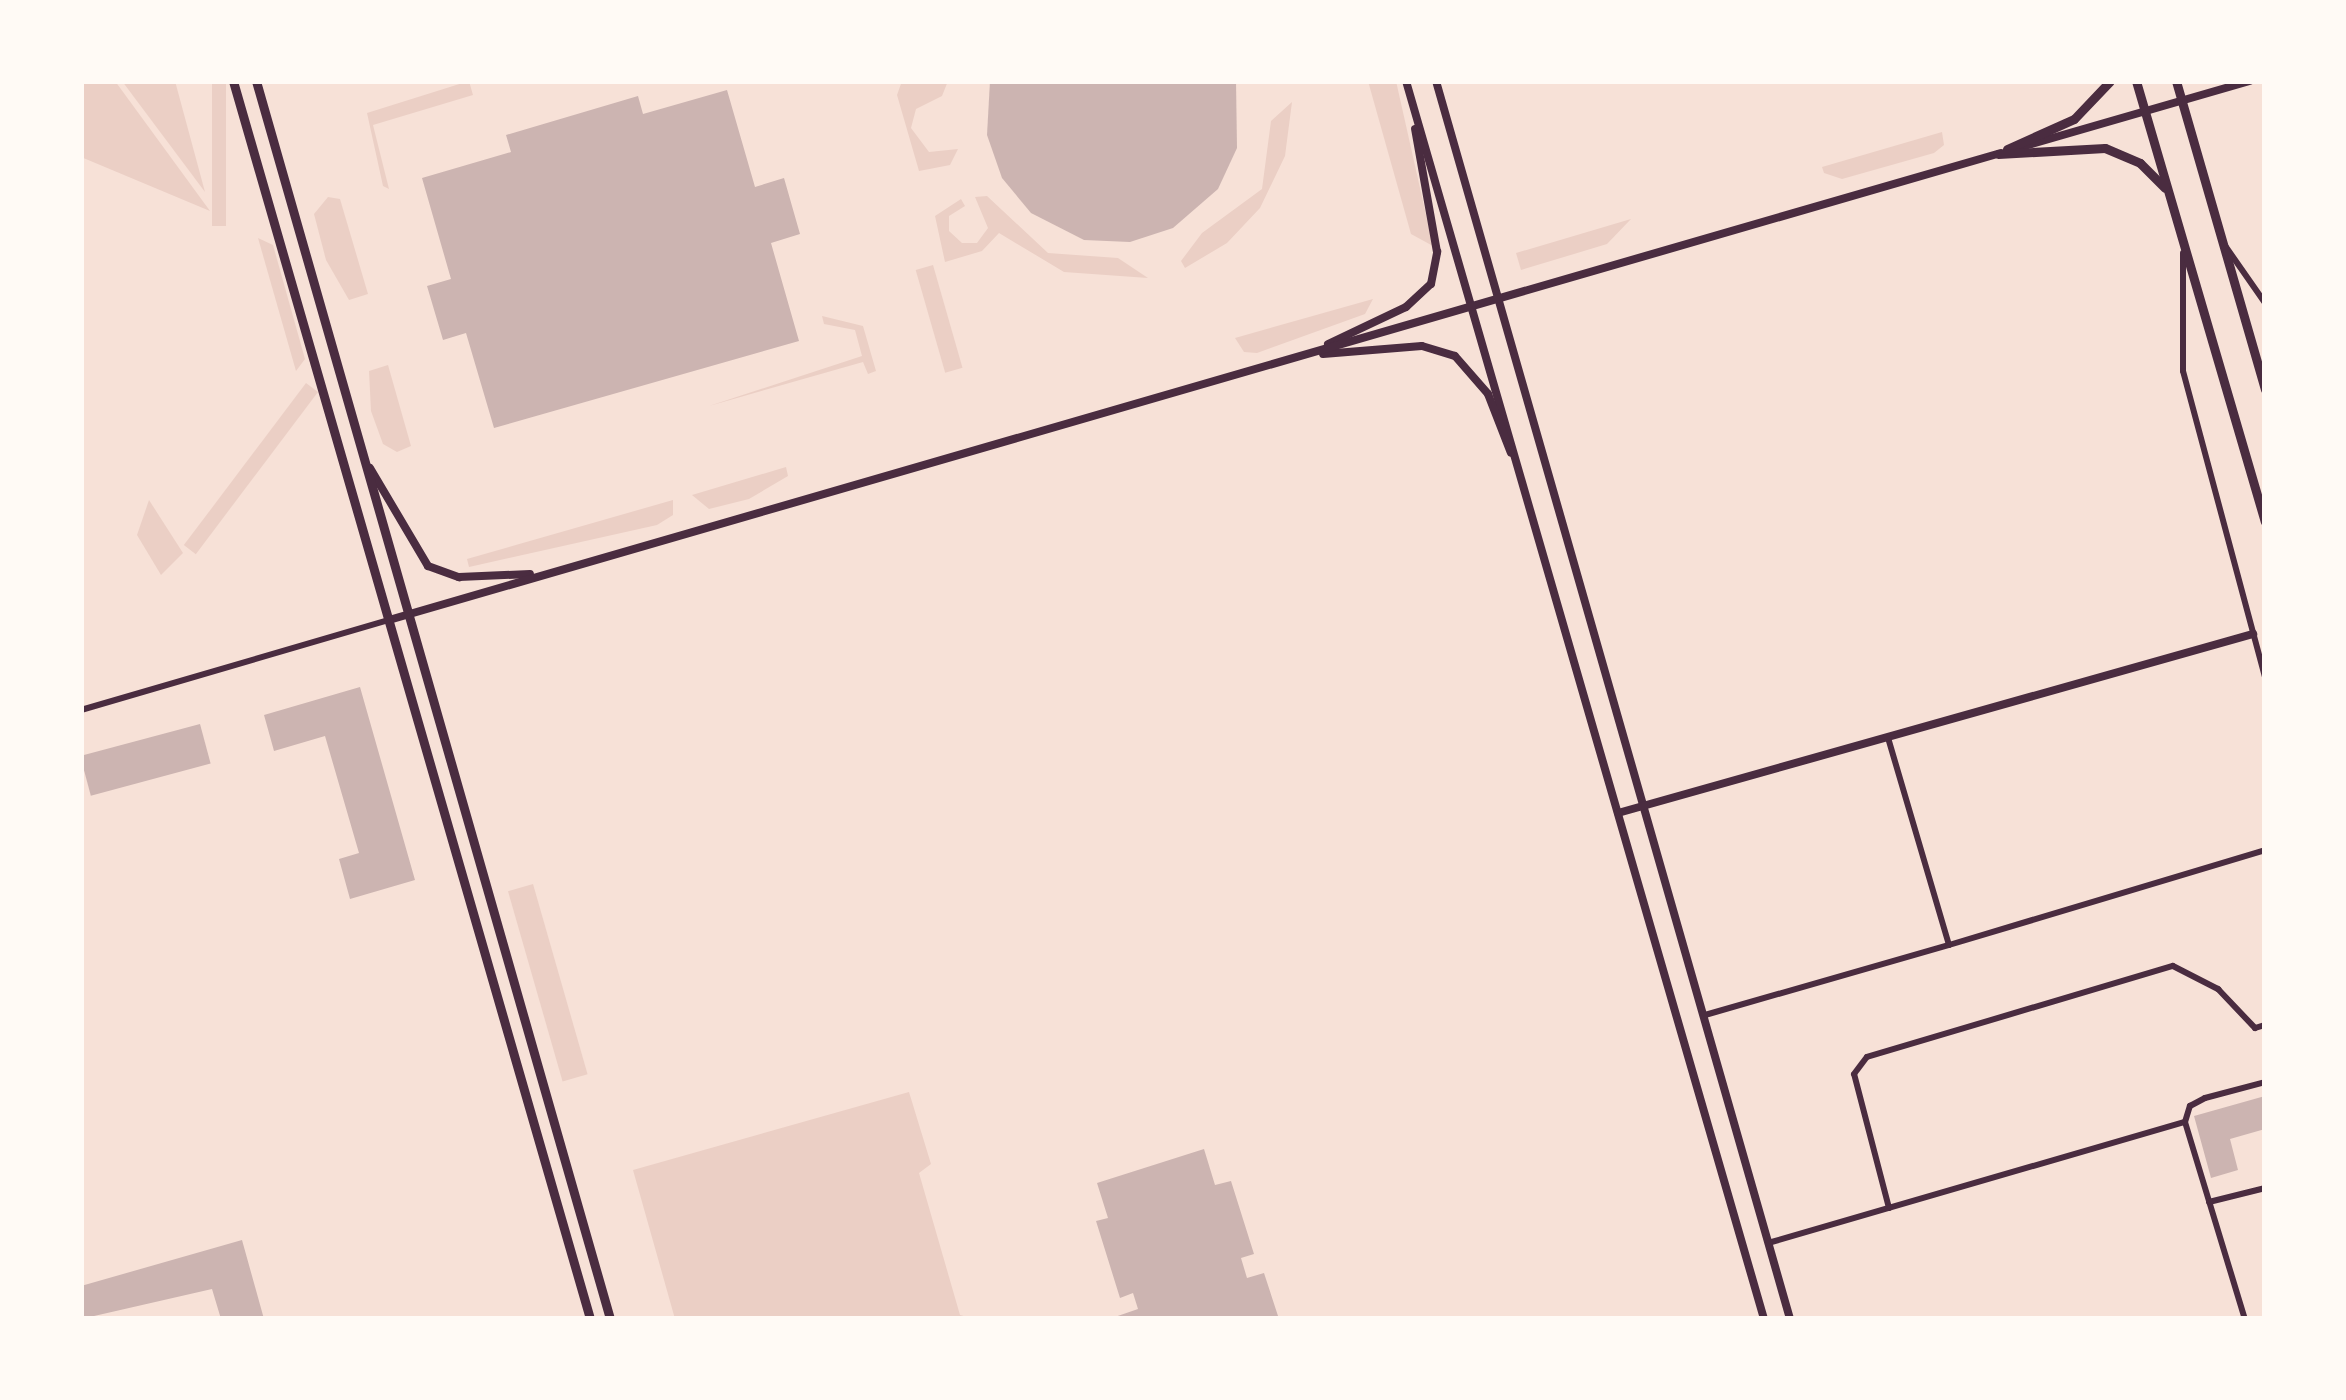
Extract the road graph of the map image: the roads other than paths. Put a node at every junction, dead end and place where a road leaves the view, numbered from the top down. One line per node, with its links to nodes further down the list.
1 (233, 81): 26 (main road)
2 (256, 81): 21 (main road)
3 (1406, 81): 9 (street)
4 (1436, 81): 16 (street)
5 (2110, 81): 12 (main road)
6 (2136, 81): 11 (main road)
7 (2176, 81): 10 (main road)
8 (2250, 81): 10 (street)
9 (1411, 98): 18 (street); 19 (street)
10 (2182, 100): 11 (street); 14 (main road)
11 (2144, 111): 12 (street); 13 (main road)
12 (1998, 154): 13 (main road); 16 (street)
13 (2167, 189): 15 (main road)
14 (2222, 241): 17 (street); 20 (main road)
15 (2183, 245): 23 (main road); 27 (street)
16 (1502, 298): 18 (street); 31 (street)
17 (2265, 303)
18 (1474, 306): 19 (street); 22 (street)
19 (1304, 356): 22 (street); 24 (street)
20 (2265, 389)
21 (367, 462): 24 (street); 25 (main road)
22 (1531, 504): 32 (street)
23 (2265, 521)
24 (550, 572): 25 (street)
25 (409, 613): 26 (street); 44 (main road)
26 (389, 620): 29 (street); 43 (main road)
27 (2253, 634): 28 (street); 30 (street)
28 (2265, 676)
29 (81, 710)
30 (1889, 741): 31 (street); 34 (street)
31 (1646, 805): 32 (street); 35 (street)
32 (1618, 813): 45 (street)
33 (2265, 850): 34 (street)
34 (1949, 945): 35 (street)
35 (1705, 1015): 42 (street)
36 (2265, 1025): 41 (street)
37 (2265, 1082): 38 (street)
38 (2185, 1122): 40 (street); 41 (street)
39 (2265, 1188): 40 (street)
40 (2209, 1202): 47 (street)
41 (1889, 1208): 42 (street)
42 (1768, 1243): 46 (street)
43 (590, 1319)
44 (610, 1319)
45 (1764, 1319)
46 (1790, 1319)
47 (2245, 1319)

